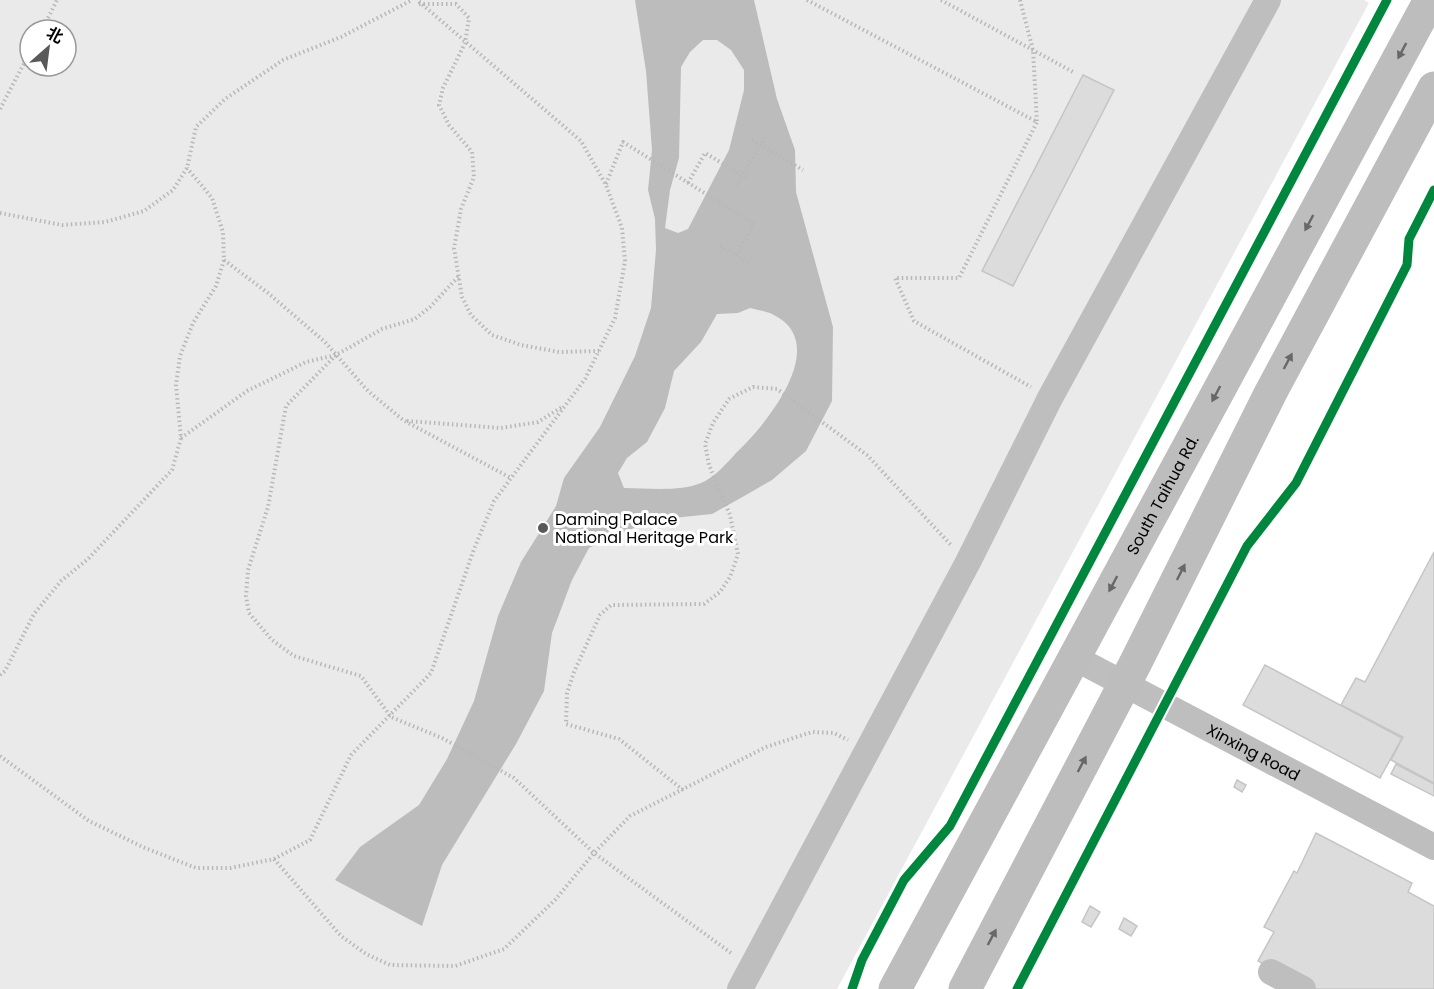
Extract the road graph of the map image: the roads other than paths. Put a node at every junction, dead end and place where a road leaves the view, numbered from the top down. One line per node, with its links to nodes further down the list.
1 (1268, 0): 8 (street)
2 (1430, 0): 4 (main road, South Taihua Rd., one-way to 4)
3 (1434, 88): 5 (main road, one-way to 3)
4 (1073, 657): 5 (street, Xinxing Road); 9 (main road, South Taihua Rd.)
5 (1124, 684): 6 (street, Xinxing Road); 10 (main road, one-way to 5)
6 (1434, 847)
7 (1271, 972): 11 (street)
8 (745, 978)
9 (895, 989)
10 (965, 989)
11 (1303, 989)

